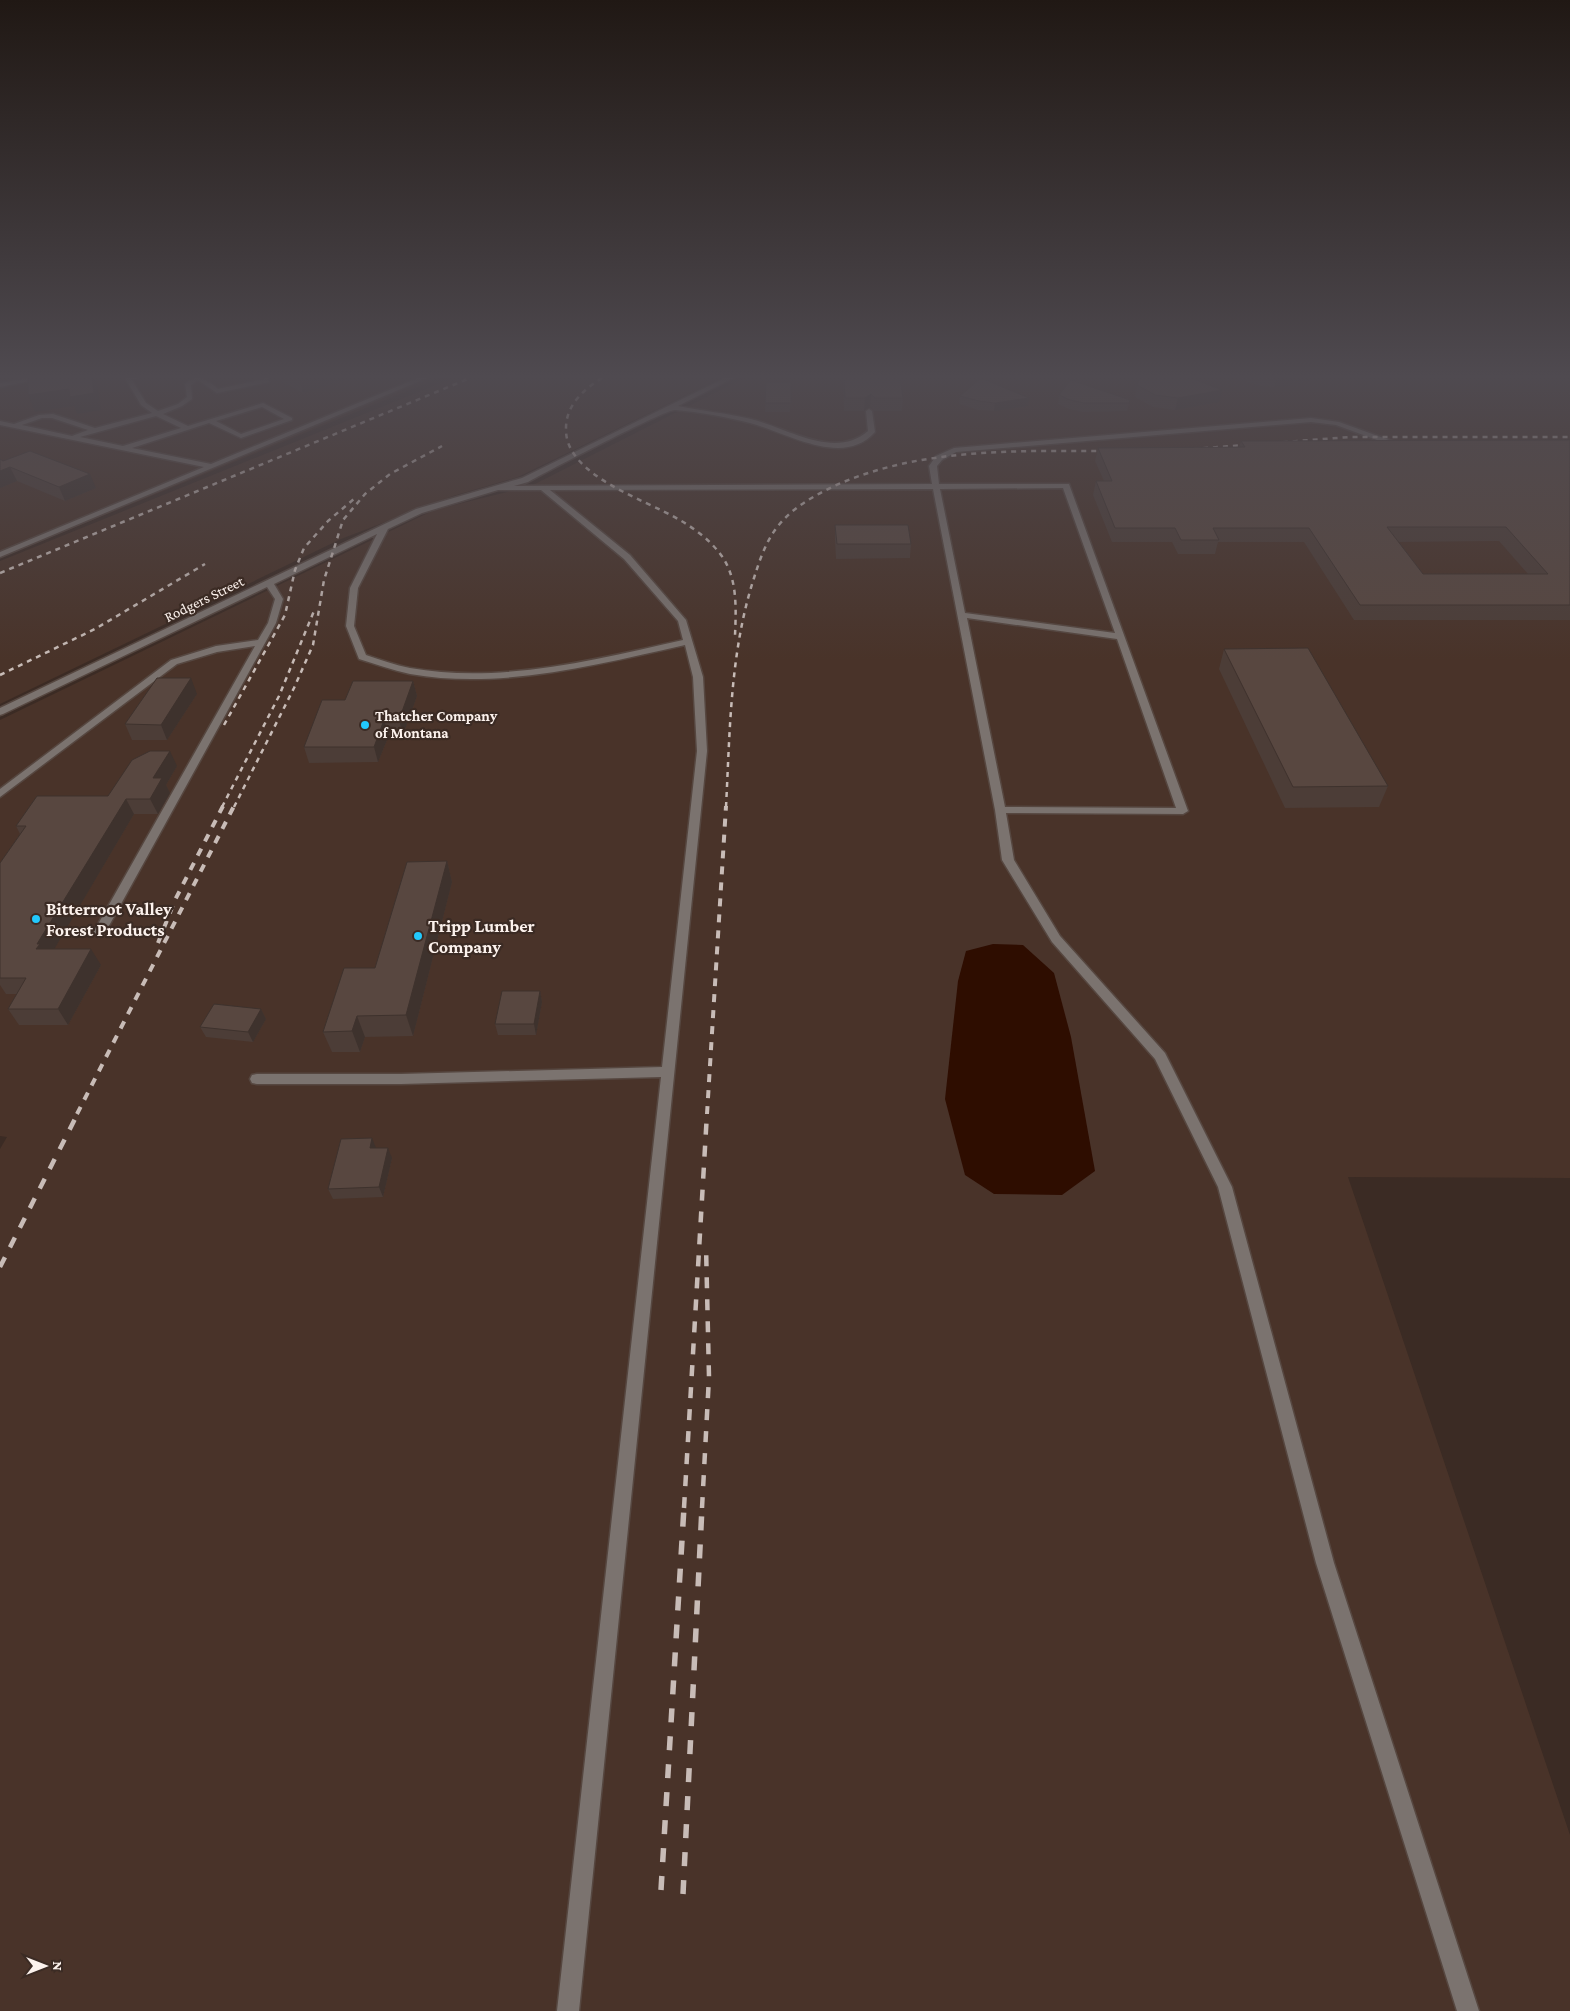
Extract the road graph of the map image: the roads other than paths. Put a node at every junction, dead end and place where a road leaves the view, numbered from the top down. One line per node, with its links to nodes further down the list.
1 (196, 472): 8 (street)
2 (541, 472): 5 (street, Rodgers Street)
3 (934, 472): 4 (street)
4 (936, 486): 6 (street); 10 (street); 11 (street)
5 (496, 488): 6 (street); 7 (street, Rodgers Street)
6 (543, 488): 13 (street)
7 (385, 527): 9 (street, Rodgers Street); 13 (street)
8 (0, 555)
9 (269, 583): 12 (street); 14 (street, Rodgers Street)
10 (962, 615): 11 (street); 16 (street)
11 (1121, 637): 16 (street)
12 (262, 642): 15 (street); 17 (street)
13 (688, 642): 18 (street)
14 (0, 712)
15 (0, 794)
16 (1000, 810): 21 (street)
17 (98, 933)
18 (667, 1072): 19 (street); 20 (street)
19 (257, 1079)
20 (568, 2011)
21 (1468, 2011)

